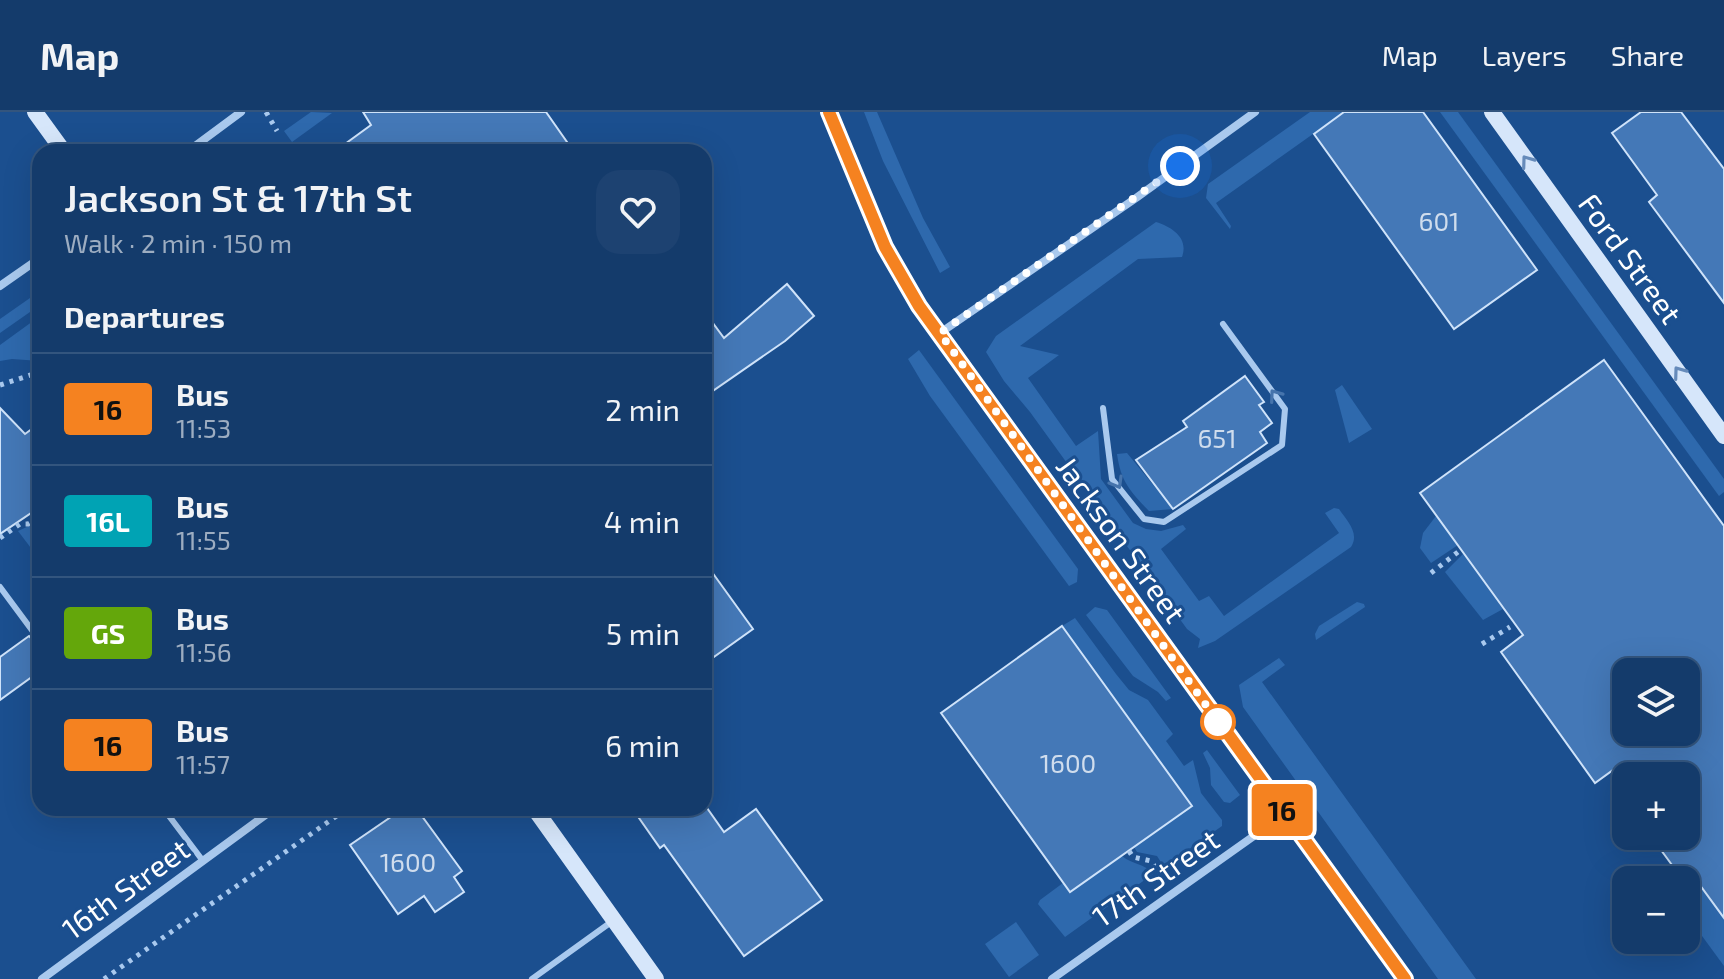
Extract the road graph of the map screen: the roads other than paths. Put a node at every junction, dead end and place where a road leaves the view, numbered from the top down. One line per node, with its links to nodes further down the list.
1 (35, 112): 6 (main road)
2 (241, 112): 7 (street)
3 (829, 112): 11 (main road, Jackson Street)
4 (1255, 112): 11 (street)
5 (1492, 112): 13 (main road, Ford Street, one-way to 5)
6 (58, 144)
7 (198, 144)
8 (32, 264): 9 (street)
9 (0, 286)
10 (1223, 324): 12 (lane, one-way to 10)
11 (940, 333): 16 (main road, Jackson Street)
12 (1103, 408)
13 (1724, 436)
14 (0, 587): 15 (lane)
15 (32, 630)
16 (1285, 814): 25 (street, 17th Street); 26 (main road, Jackson Street)
17 (169, 816): 20 (lane)
18 (264, 816): 20 (street, 16th Street)
19 (540, 816): 21 (main road)
20 (203, 861): 22 (street, 16th Street)
21 (614, 920): 23 (lane); 24 (main road)
22 (42, 979)
23 (532, 979)
24 (656, 979)
25 (1052, 979)
26 (1405, 979)

